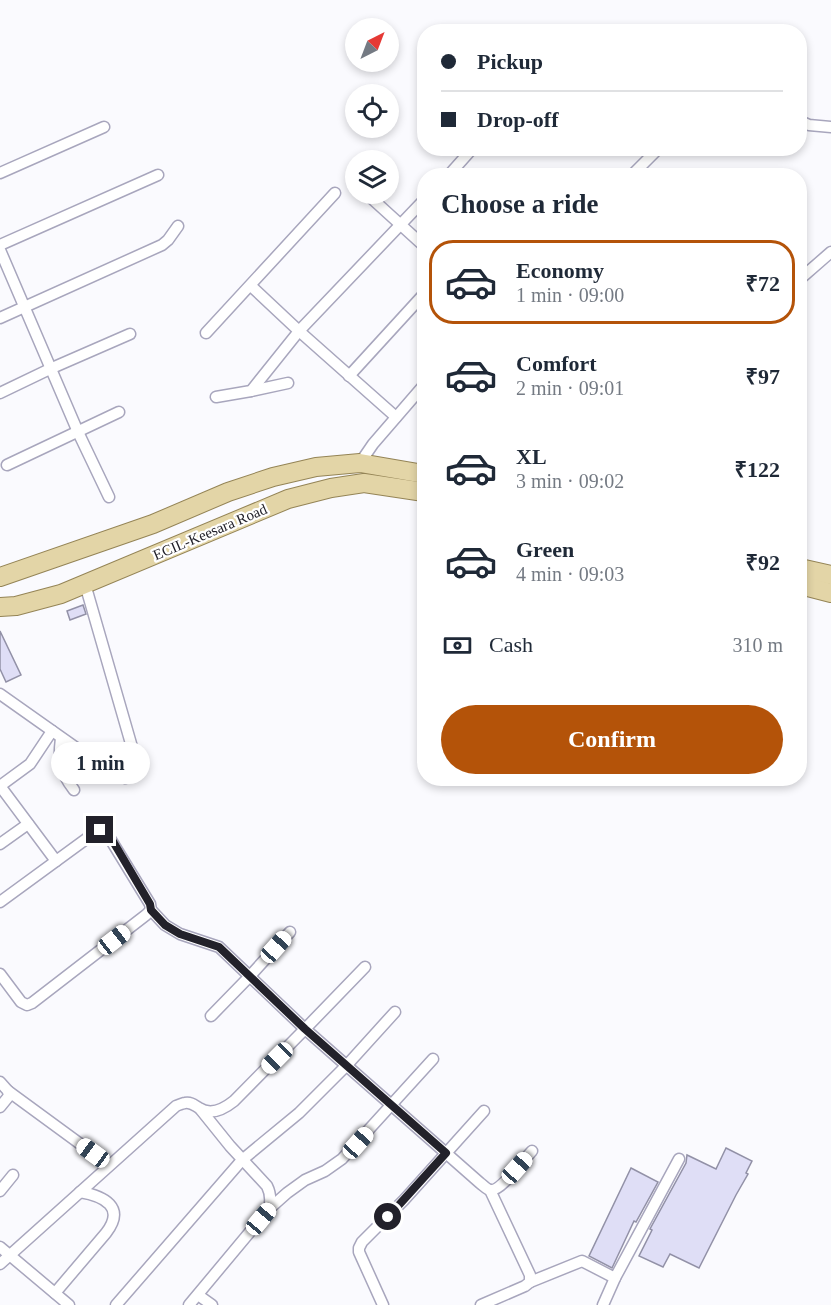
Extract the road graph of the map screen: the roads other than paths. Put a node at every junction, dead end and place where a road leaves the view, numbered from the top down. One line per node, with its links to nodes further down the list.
1 (807, 124): 3 (street)
2 (104, 127): 8 (street)
3 (831, 127)
4 (466, 156): 6 (street)
5 (651, 156): 7 (street)
6 (455, 168)
7 (639, 168)
8 (0, 173)
9 (158, 176): 16 (street)
10 (335, 193): 20 (street)
11 (379, 204): 13 (street)
12 (417, 208): 13 (street)
13 (402, 225): 15 (street); 24 (street)
14 (178, 226): 22 (street)
15 (417, 239)
16 (0, 244)
17 (0, 250): 22 (street)
18 (831, 252): 19 (street)
19 (807, 273)
20 (251, 286): 24 (street); 25 (street)
21 (417, 302): 28 (street)
22 (24, 306): 23 (street); 27 (street)
23 (0, 318)
24 (300, 331): 28 (street); 30 (street)
25 (206, 333)
26 (130, 334): 27 (street)
27 (52, 368): 31 (street); 36 (street)
28 (350, 376): 35 (street)
29 (288, 383): 30 (street)
30 (251, 391): 33 (street)
31 (0, 393)
32 (417, 393): 35 (street)
33 (216, 397)
34 (119, 412): 36 (street)
35 (396, 417): 37 (street)
36 (78, 432): 38 (street); 41 (street)
37 (360, 463): 39 (main road, ECIL-Keesara Road); 44 (main road, ECIL-Keesara Road)
38 (6, 465)
39 (417, 473)
40 (417, 491): 45 (main road, ECIL-Keesara Road)
41 (109, 497)
42 (807, 569): 43 (main road)
43 (831, 575)
44 (0, 577)
45 (85, 584): 48 (main road, ECIL-Keesara Road); 50 (street)
46 (807, 587): 47 (main road)
47 (831, 592)
48 (0, 607)
49 (0, 694): 50 (street)
50 (56, 734): 51 (street); 52 (street)
51 (74, 790)
52 (28, 824): 53 (street); 54 (street)
53 (0, 844)
54 (56, 861): 55 (street); 56 (street)
55 (0, 902)
56 (151, 910): 59 (street); 60 (street)
57 (290, 932): 60 (street)
58 (364, 967): 63 (street)
59 (0, 974)
60 (249, 977): 62 (street); 63 (street)
61 (395, 1012): 65 (street)
62 (211, 1016)
63 (305, 1029): 65 (street); 70 (street)
64 (433, 1059): 68 (street)
65 (347, 1065): 68 (street); 75 (street)
66 (0, 1082): 67 (street)
67 (8, 1091): 69 (street); 76 (street)
68 (392, 1105): 73 (street); 81 (street)
69 (0, 1107)
70 (201, 1110): 75 (street); 76 (street)
71 (484, 1111): 73 (street)
72 (532, 1151): 78 (street)
73 (446, 1153): 78 (street); 93 (street)
74 (679, 1159): 85 (street)
75 (242, 1160): 81 (street); 90 (street)
76 (110, 1165): 80 (street)
77 (13, 1175): 79 (street)
78 (490, 1190): 86 (street)
79 (0, 1191)
80 (80, 1192): 83 (street); 87 (street)
81 (269, 1209): 88 (street)
82 (0, 1247): 83 (street)
83 (10, 1255): 84 (street); 87 (street)
84 (0, 1264)
85 (615, 1278): 86 (street); 95 (street)
86 (530, 1282): 94 (street)
87 (55, 1293): 89 (street)
88 (198, 1295): 91 (street); 92 (street)
89 (69, 1305)
90 (116, 1305)
91 (189, 1305)
92 (212, 1305)
93 (383, 1305)
94 (481, 1305)
95 (603, 1305)

